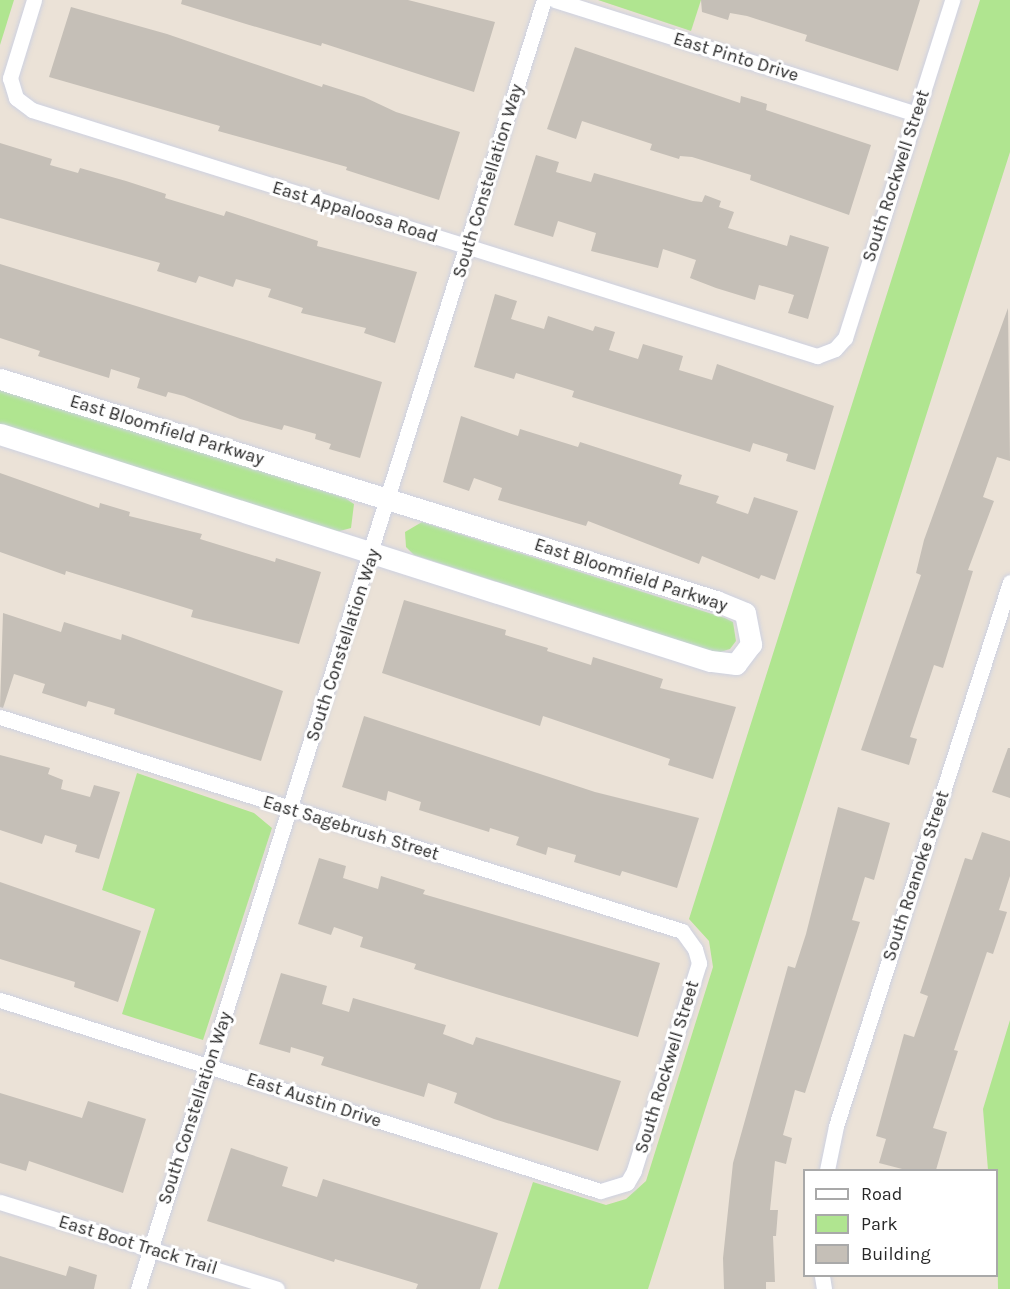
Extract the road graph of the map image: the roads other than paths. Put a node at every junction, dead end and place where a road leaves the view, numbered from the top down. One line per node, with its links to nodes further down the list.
1 (34, 0): 6 (street, East Appaloosa Road)
2 (544, 0): 6 (street, South Constellation Way)
3 (555, 0): 5 (street, East Pinto Drive)
4 (952, 0): 5 (street, South Rockwell Street)
5 (916, 114): 7 (street, South Rockwell Street)
6 (469, 248): 7 (street, East Appaloosa Road); 10 (street, South Constellation Way)
7 (836, 350)
8 (0, 379): 10 (street, East Bloomfield Parkway)
9 (0, 434): 11 (street, East Bloomfield Parkway)
10 (389, 498): 11 (street, South Constellation Way); 11 (street, East Bloomfield Parkway)
11 (372, 553): 14 (street, South Constellation Way)
12 (1010, 582): 18 (street, South Roanoke Street)
13 (0, 717): 14 (street, East Sagebrush Street)
14 (290, 808): 15 (street, East Sagebrush Street); 17 (street, South Constellation Way)
15 (695, 949): 19 (street, South Rockwell Street)
16 (0, 1000): 17 (street, East Austin Drive)
17 (209, 1066): 19 (street, East Austin Drive); 21 (street, South Constellation Way)
18 (827, 1169)
19 (627, 1183)
20 (0, 1202): 21 (street, East Boot Track Trail)
21 (151, 1249): 22 (street, South Constellation Way); 23 (street, East Boot Track Trail)
22 (138, 1289)
23 (277, 1289)

